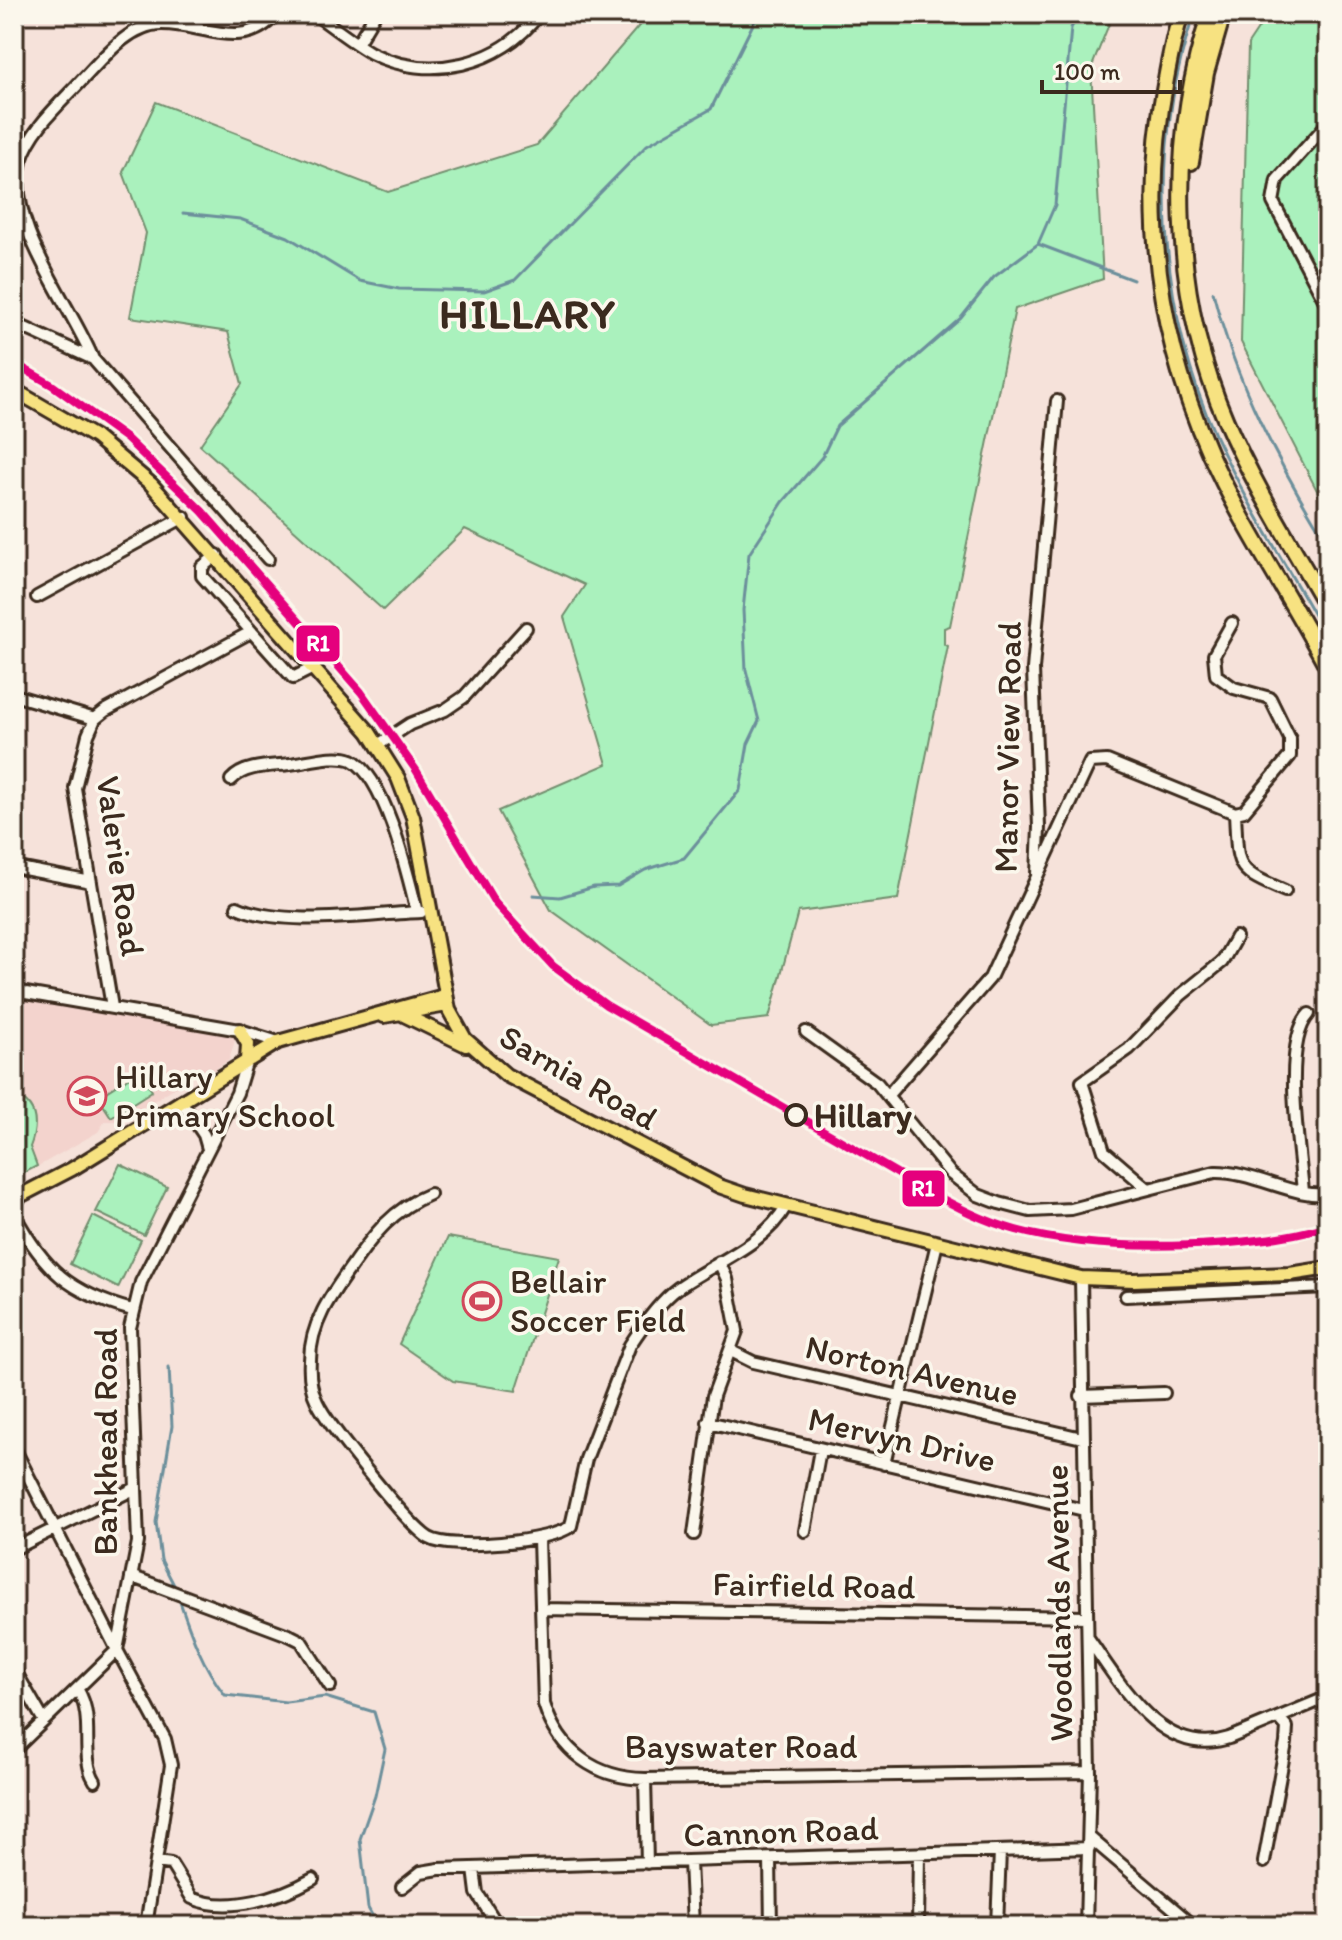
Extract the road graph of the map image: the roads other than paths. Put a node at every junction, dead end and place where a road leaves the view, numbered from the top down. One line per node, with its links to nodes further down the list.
1 (276, 14): 13 (street)
2 (315, 14): 8 (street)
3 (375, 14): 8 (street)
4 (539, 14): 8 (street)
5 (1180, 14): 25 (highway)
6 (1210, 14): 10 (highway)
7 (1223, 14): 10 (highway)
8 (357, 44)
9 (1328, 123): 11 (street)
10 (1184, 256): 20 (highway)
11 (1328, 307)
12 (14, 323): 13 (street)
13 (93, 359): 18 (street)
14 (14, 390): 16 (main road, Sarnia Road)
15 (1057, 401): 32 (street, Manor View Road)
16 (184, 517): 17 (main road, Sarnia Road); 19 (street)
17 (217, 555): 23 (street); 24 (main road, Sarnia Road)
18 (268, 559)
19 (37, 597)
20 (1328, 609)
21 (1232, 623): 30 (street)
22 (526, 628): 28 (street)
23 (249, 633): 24 (street); 27 (street)
24 (315, 667): 28 (main road, Sarnia Road)
25 (1328, 668)
26 (14, 695): 27 (street)
27 (95, 719): 33 (street, Valerie Road)
28 (378, 745): 36 (main road, Sarnia Road)
29 (231, 780): 36 (street)
30 (1235, 813): 32 (street); 34 (street)
31 (14, 867): 33 (street)
32 (1037, 880): 49 (street, Manor View Road)
33 (91, 882): 40 (street, Valerie Road)
34 (1285, 891)
35 (237, 907): 36 (street)
36 (424, 912): 39 (main road, Sarnia Road)
37 (1236, 937): 52 (street)
38 (14, 991): 40 (street)
39 (445, 1000): 42 (main road); 43 (main road); 47 (main road, Sarnia Road)
40 (112, 1007): 44 (street)
41 (1309, 1014): 53 (street)
42 (404, 1015): 43 (main road); 47 (main road)
43 (361, 1018): 46 (main road)
44 (240, 1030): 46 (street); 48 (main road)
45 (806, 1032): 49 (street)
46 (278, 1042): 48 (main road)
47 (475, 1051): 57 (main road, Sarnia Road)
48 (247, 1060): 50 (main road); 51 (street, Bankhead Road)
49 (888, 1095): 52 (street)
50 (181, 1101): 51 (street); 56 (main road)
51 (208, 1149): 67 (street, Bankhead Road)
52 (1147, 1188): 53 (street)
53 (1303, 1192): 55 (street)
54 (430, 1194): 82 (street)
55 (1328, 1194)
56 (14, 1199)
57 (786, 1206): 59 (main road, Sarnia Road); 60 (street)
58 (14, 1214): 67 (street)
59 (937, 1243): 62 (main road, Sarnia Road); 70 (street)
60 (719, 1262): 68 (street); 82 (street)
61 (1328, 1268): 63 (main road, Sarnia Road)
62 (1081, 1278): 63 (main road, Sarnia Road); 71 (street, Woodlands Avenue)
63 (1183, 1278): 65 (street)
64 (1328, 1287): 65 (street)
65 (1185, 1294): 66 (street)
66 (1126, 1296)
67 (132, 1310): 77 (street, Bankhead Road)
68 (731, 1351): 70 (street, Norton Avenue); 72 (street)
69 (1164, 1393): 71 (street)
70 (900, 1396): 73 (street, Norton Avenue); 76 (street)
71 (1081, 1396): 73 (street, Woodlands Avenue)
72 (708, 1422): 75 (street, Mervyn Drive); 81 (street)
73 (1082, 1438): 78 (street, Woodlands Avenue)
74 (14, 1448): 79 (street)
75 (820, 1450): 76 (street, Mervyn Drive); 80 (street)
76 (884, 1464): 78 (street, Mervyn Drive)
77 (134, 1489): 79 (street); 84 (street, Bankhead Road)
78 (1084, 1510): 86 (street, Woodlands Avenue)
79 (56, 1528): 83 (street); 88 (street)
80 (805, 1531)
81 (694, 1534)
82 (539, 1539): 85 (street, Bayswater Road)
83 (14, 1549)
84 (133, 1577): 88 (street, Bankhead Road); 90 (street)
85 (541, 1609): 86 (street, Fairfield Road); 97 (street, Bayswater Road)
86 (1087, 1617): 87 (street, Woodlands Avenue)
87 (1087, 1636): 93 (street); 96 (street, Woodlands Avenue)
88 (117, 1650): 91 (street); 103 (street)
89 (14, 1669): 94 (street)
90 (330, 1686)
91 (78, 1690): 94 (street); 98 (street)
92 (1328, 1697): 93 (street)
93 (1279, 1718): 105 (street)
94 (44, 1721): 95 (street)
95 (14, 1750)
96 (1090, 1772): 97 (street, Bayswater Road); 99 (street, Woodlands Avenue)
97 (645, 1779): 106 (street)
98 (95, 1781)
99 (1089, 1842): 100 (street, Cannon Road); 116 (street, Woodlands Avenue); 117 (street)
100 (1000, 1851): 101 (street, Cannon Road); 115 (street)
101 (919, 1854): 102 (street, Cannon Road); 114 (street)
102 (770, 1859): 104 (street, Cannon Road); 113 (street)
103 (156, 1862): 108 (street); 110 (street)
104 (690, 1862): 106 (street, Cannon Road); 112 (street)
105 (1264, 1862)
106 (647, 1863): 107 (street, Cannon Road)
107 (474, 1869): 109 (street, Cannon Road); 111 (street)
108 (313, 1879)
109 (402, 1887)
110 (146, 1926)
111 (498, 1926)
112 (693, 1926)
113 (771, 1926)
114 (918, 1926)
115 (997, 1926)
116 (1086, 1926)
117 (1194, 1926)

